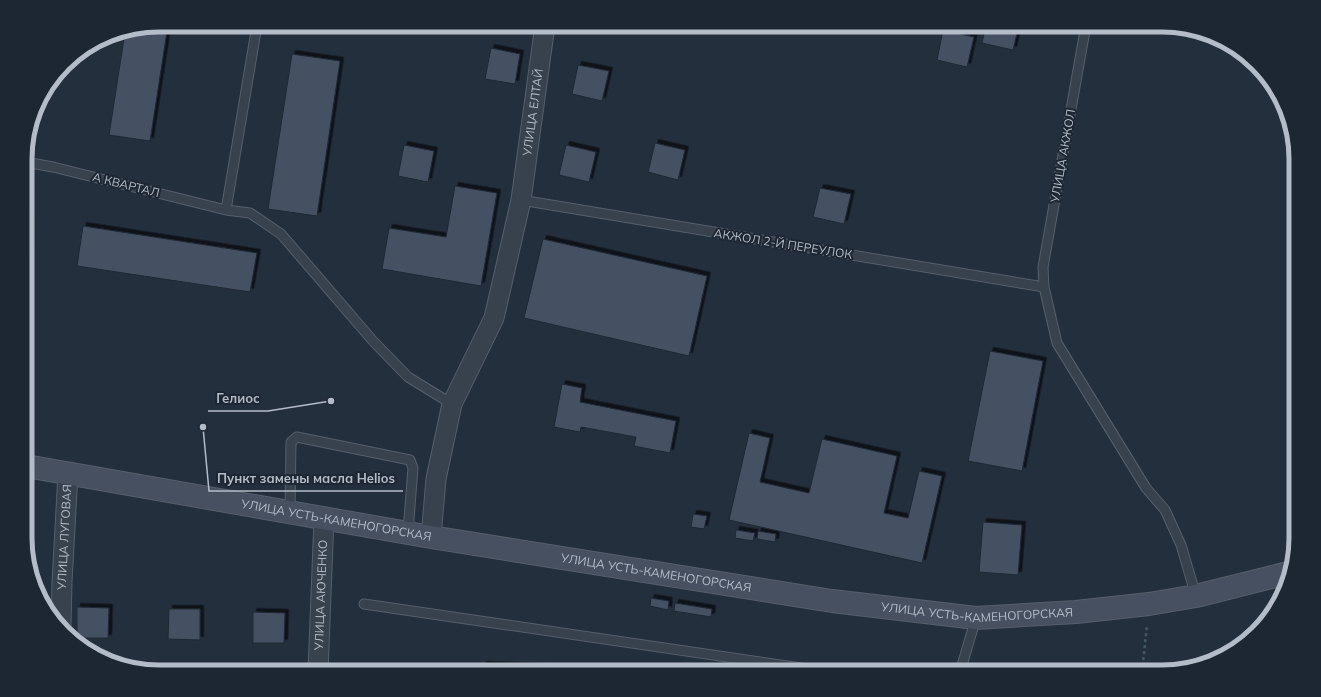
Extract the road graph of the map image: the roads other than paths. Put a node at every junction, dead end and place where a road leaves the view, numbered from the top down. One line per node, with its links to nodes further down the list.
1 (256, 32): 6 (lane)
2 (544, 32): 5 (street, УЛИЦА ЕЛТАЙ)
3 (1085, 32): 7 (lane, УЛИЦА АКЖОЛ)
4 (32, 163): 6 (lane, А КВАРТАЛ)
5 (521, 200): 7 (lane, АКЖОЛ 2-Й ПЕРЕУЛОК); 8 (street, УЛИЦА ЕЛТАЙ)
6 (226, 210): 8 (lane, А КВАРТАЛ)
7 (1044, 287): 16 (lane, УЛИЦА АКЖОЛ)
8 (452, 404): 14 (street, УЛИЦА ЕЛТАЙ)
9 (32, 467): 10 (street, УЛИЦА УСТЬ-КАМЕНОГОРСКАЯ)
10 (68, 473): 11 (street, УЛИЦА УСТЬ-КАМЕНОГОРСКАЯ); 19 (street, УЛИЦА ЛУГОВАЯ)
11 (290, 513): 12 (street, УЛИЦА УСТЬ-КАМЕНОГОРСКАЯ); 13 (lane)
12 (324, 518): 13 (street, УЛИЦА УСТЬ-КАМЕНОГОРСКАЯ); 20 (street, УЛИЦА АЮЧЕНКО)
13 (408, 532): 14 (street, УЛИЦА УСТЬ-КАМЕНОГОРСКАЯ)
14 (431, 537): 18 (street, УЛИЦА УСТЬ-КАМЕНОГОРСКАЯ)
15 (1284, 574): 16 (street, УЛИЦА УСТЬ-КАМЕНОГОРСКАЯ)
16 (1196, 596): 18 (street, УЛИЦА УСТЬ-КАМЕНОГОРСКАЯ)
17 (364, 604): 21 (lane)
18 (976, 618): 22 (lane)
19 (61, 620)
20 (318, 665)
21 (781, 665)
22 (962, 665)

